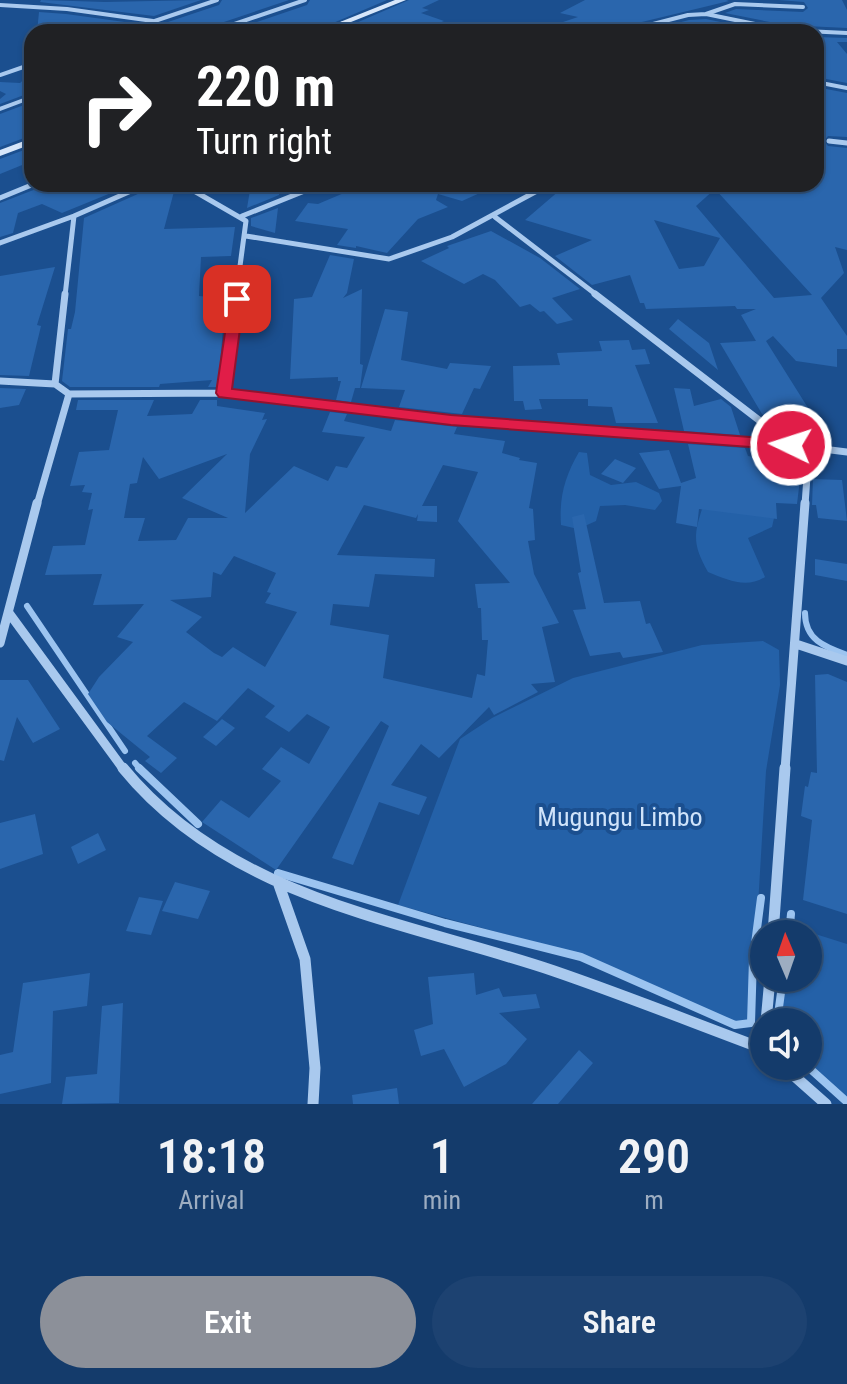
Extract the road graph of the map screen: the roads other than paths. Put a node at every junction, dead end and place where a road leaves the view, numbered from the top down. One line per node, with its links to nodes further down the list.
1 (217, 0): 7 (street)
2 (305, 0): 10 (street)
3 (402, 0): 8 (main road)
4 (0, 5): 7 (street)
5 (803, 7): 6 (street)
6 (706, 14): 11 (street); 12 (street)
7 (153, 21): 9 (street)
8 (343, 23)
9 (145, 24)
10 (234, 24)
11 (653, 24)
12 (755, 24)
13 (824, 32): 14 (street)
14 (847, 33)
15 (24, 67): 16 (street)
16 (0, 75)
17 (824, 84): 18 (street)
18 (847, 88)
19 (24, 100): 20 (street)
20 (0, 109)
21 (829, 141): 22 (street)
22 (847, 143)
23 (24, 144): 24 (main road)
24 (0, 153)
25 (24, 188): 30 (street)
26 (129, 192): 31 (street)
27 (197, 192): 32 (street)
28 (302, 192): 32 (street)
29 (537, 192): 33 (street)
30 (0, 198)
31 (74, 216): 35 (street); 37 (street)
32 (242, 216): 34 (street)
33 (495, 217): 34 (street); 40 (street)
34 (246, 236): 38 (street)
35 (0, 243)
36 (0, 381): 37 (street)
37 (55, 384): 39 (street)
38 (224, 393): 39 (street); 40 (street)
39 (69, 394): 43 (street)
40 (791, 445): 41 (street)
41 (809, 448): 42 (street); 45 (street)
42 (847, 452)
43 (9, 613): 44 (street); 47 (street)
44 (0, 643)
45 (796, 644): 46 (street); 48 (street)
46 (847, 661)
47 (279, 885): 49 (street); 51 (street)
48 (774, 920)
49 (750, 1044)
50 (799, 1080): 52 (street)
51 (313, 1104)
52 (826, 1104)

